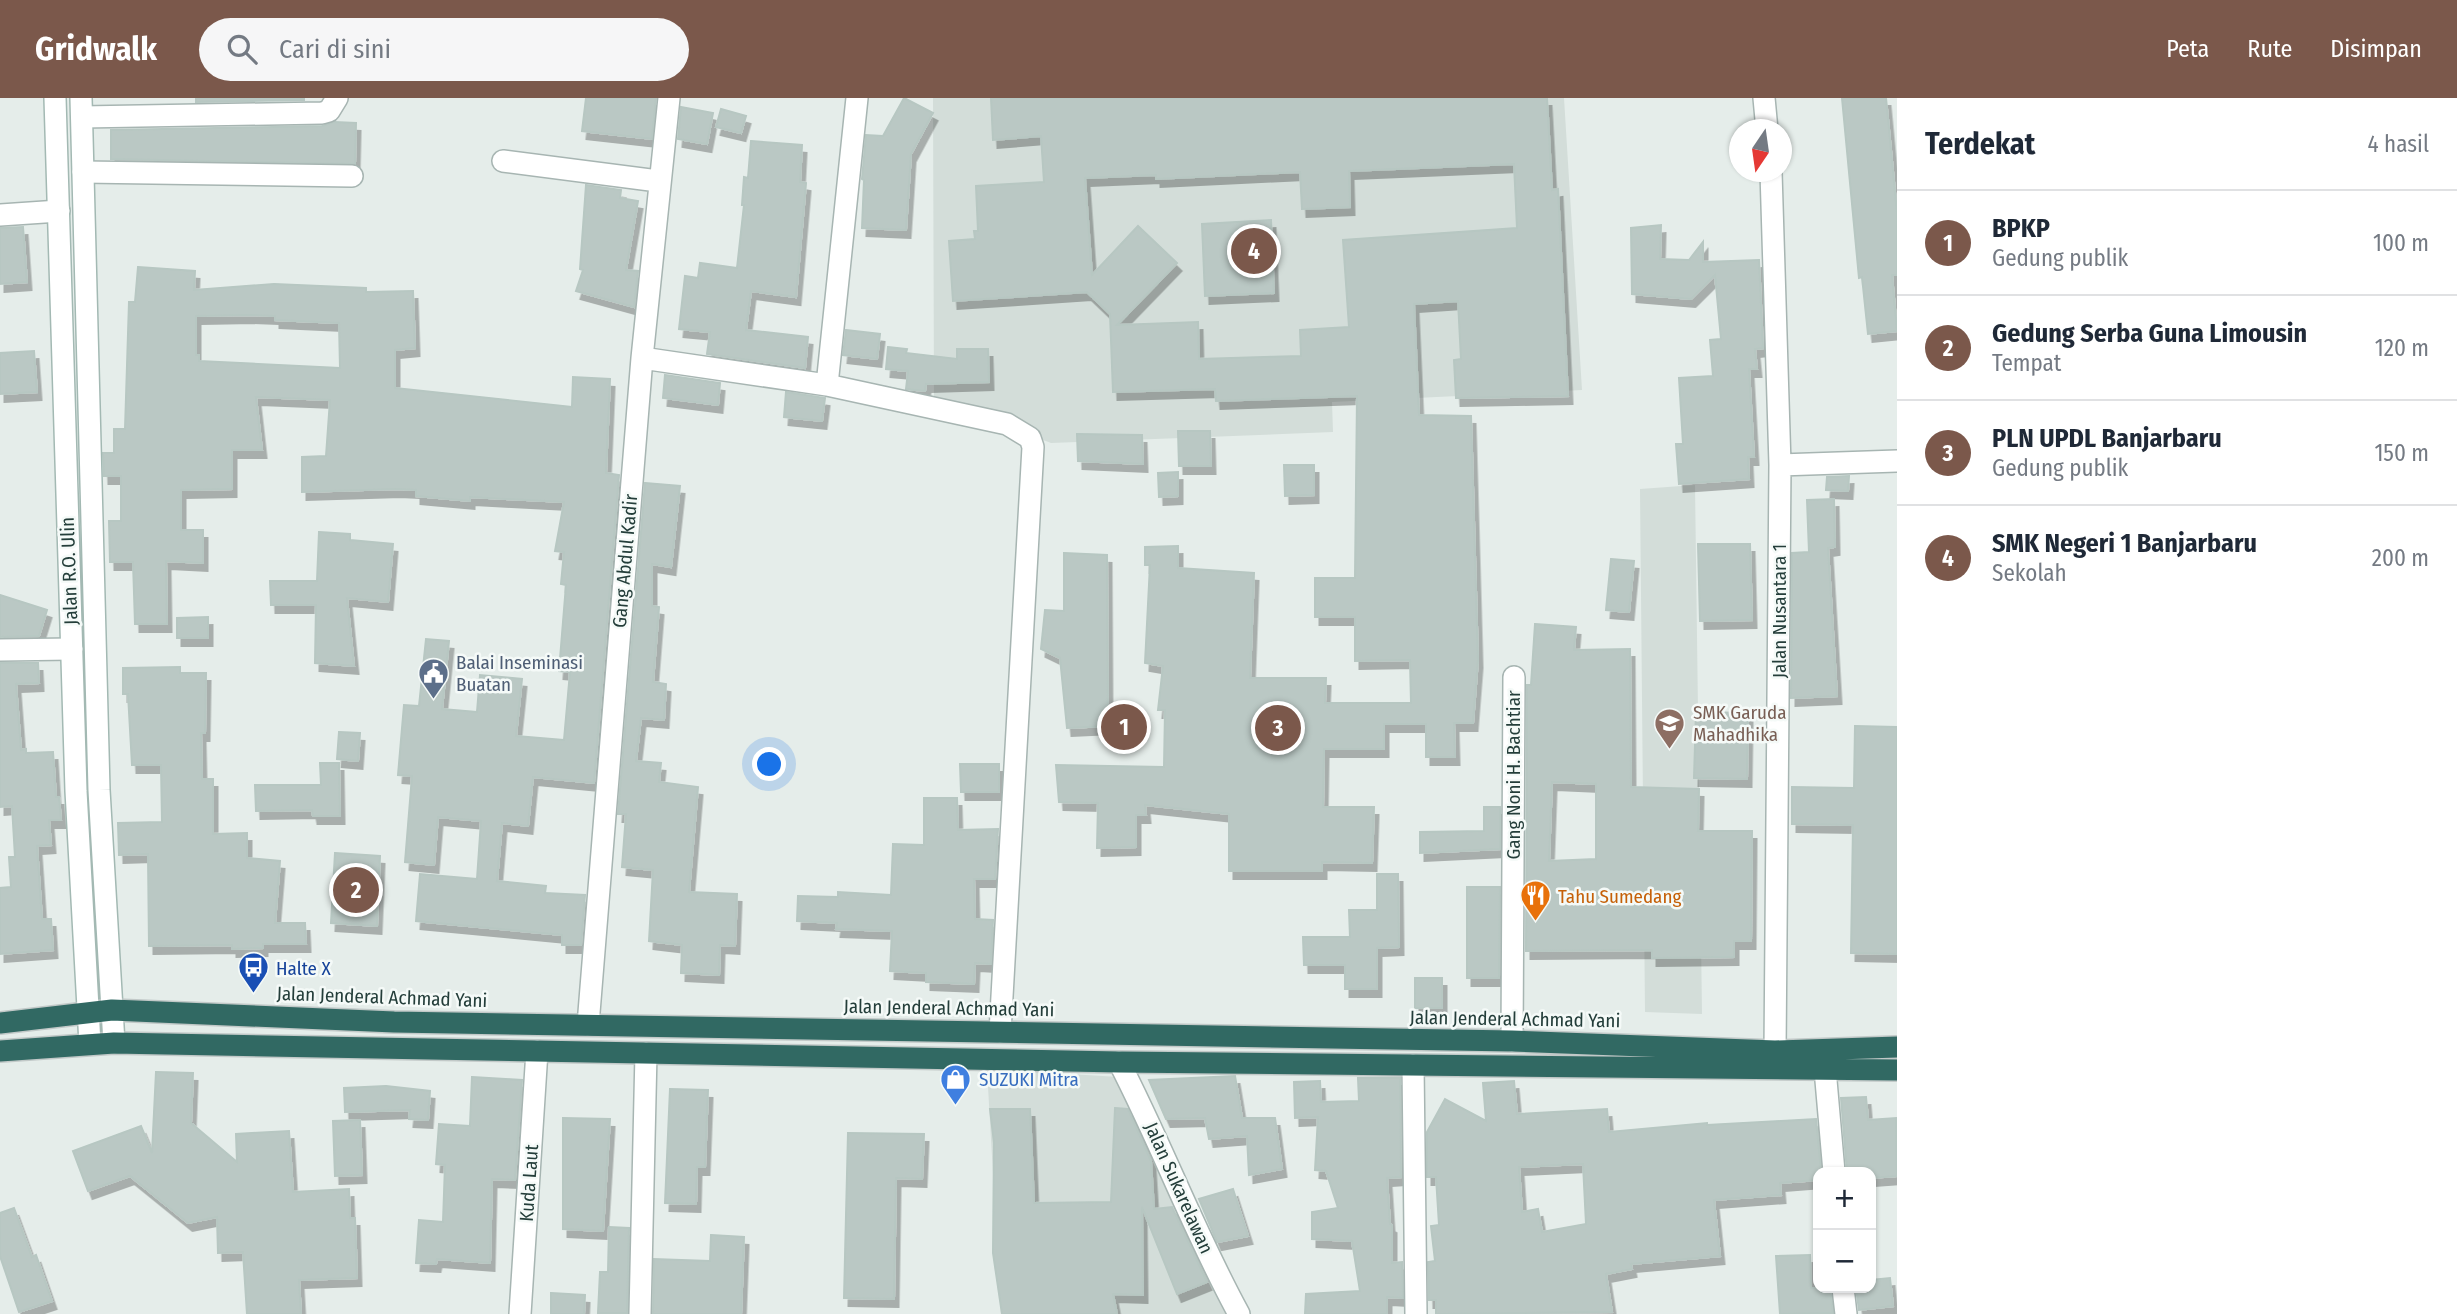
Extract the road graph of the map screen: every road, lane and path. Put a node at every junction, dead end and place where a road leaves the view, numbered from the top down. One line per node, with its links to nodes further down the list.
1 (55, 98): 13 (street, Jalan R.O. Ulin)
2 (337, 98): 6 (street)
3 (670, 98): 11 (street, Gang Abdul Kadir)
4 (857, 98): 16 (street)
5 (1764, 98): 7 (street)
6 (81, 107): 9 (street, Jalan R.O. Ulin)
7 (1766, 119)
8 (503, 161): 11 (street)
9 (83, 172): 10 (street); 22 (street, Jalan R.O. Ulin)
10 (352, 176)
11 (659, 181): 15 (street, Gang Abdul Kadir)
12 (1772, 182): 18 (street, Jalan Nusantara 1)
13 (60, 211): 14 (street); 19 (street, Jalan R.O. Ulin)
14 (0, 215)
15 (642, 358): 16 (street); 27 (street, Gang Abdul Kadir)
16 (827, 385): 29 (street)
17 (1897, 461): 18 (street)
18 (1780, 464): 36 (street, Jalan Nusantara 1)
19 (72, 649): 20 (street); 23 (street, Jalan R.O. Ulin)
20 (0, 650)
21 (1514, 677): 30 (street, Gang Noni H. Bachtiar)
22 (99, 790): 23 (street); 24 (street, Jalan R.O. Ulin)
23 (76, 791): 25 (street, Jalan R.O. Ulin)
24 (112, 1010): 25 (highway, Jalan Jenderal Achmad Yani); 27 (highway, Jalan Jenderal Achmad Yani); 31 (street, Jalan R.O. Ulin)
25 (88, 1012): 26 (highway, Jalan Jenderal Achmad Yani); 32 (street, Jalan R.O. Ulin)
26 (0, 1023)
27 (587, 1025): 28 (highway, Jalan Jenderal Achmad Yani)
28 (874, 1029): 29 (highway, Jalan Jenderal Achmad Yani); 38 (highway)
29 (1000, 1032): 30 (highway, Jalan Jenderal Achmad Yani)
30 (1512, 1041): 36 (highway, Jalan Jenderal Achmad Yani)
31 (114, 1043): 32 (highway); 35 (highway)
32 (90, 1044): 34 (highway)
33 (1897, 1047): 36 (highway, Jalan Jenderal Achmad Yani)
34 (0, 1051)
35 (537, 1051): 37 (highway); 45 (street, Kuda Laut)
36 (1775, 1051)
37 (646, 1053): 38 (highway); 46 (street)
38 (874, 1058): 39 (highway)
39 (1119, 1062): 40 (highway); 47 (street, Jalan Sukarelawan)
40 (1413, 1065): 41 (highway); 48 (street)
41 (1825, 1069): 42 (highway); 43 (street)
42 (1897, 1070)
43 (1834, 1167)
44 (1844, 1293): 49 (street)
45 (520, 1314)
46 (640, 1314)
47 (1239, 1314)
48 (1416, 1314)
49 (1846, 1314)

